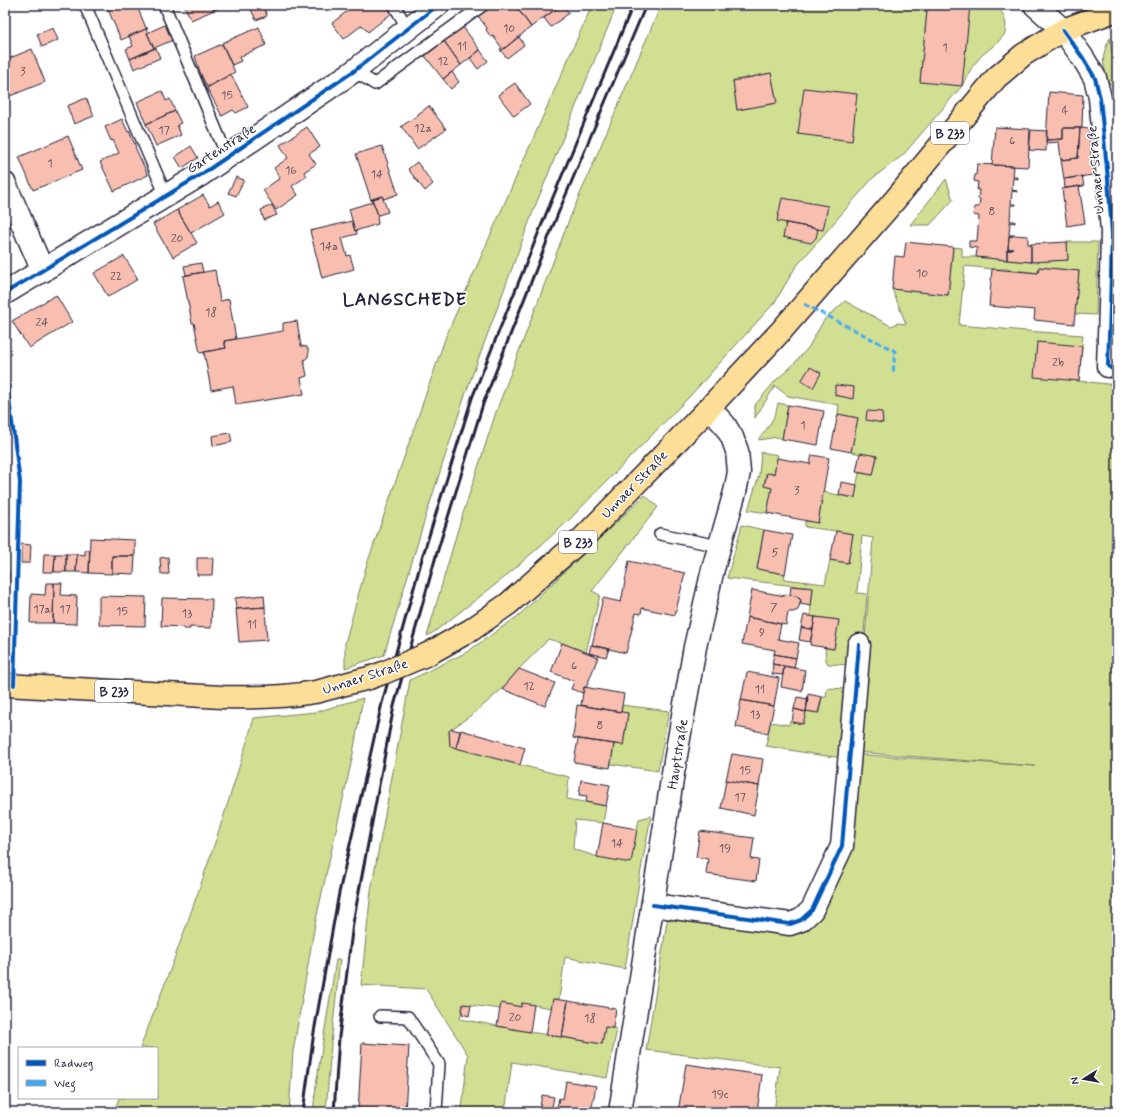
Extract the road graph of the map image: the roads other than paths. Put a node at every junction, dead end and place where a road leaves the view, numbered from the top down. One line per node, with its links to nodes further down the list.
1 (85, 5): 13 (lane)
2 (164, 5): 11 (lane, Gartenstraße)
3 (394, 5): 8 (lane)
4 (438, 5): 8 (street, Gartenstraße)
5 (483, 5): 10 (lane)
6 (1035, 5): 9 (street)
7 (1114, 11): 9 (main road, Unnaer Straße / B 233)
8 (408, 29): 10 (street, Gartenstraße)
9 (1063, 30): 16 (street, Unnaer Straße); 17 (main road, Unnaer Straße / B 233)
10 (354, 71): 11 (street, Gartenstraße)
11 (227, 156): 13 (street, Gartenstraße)
12 (5, 184): 14 (street)
13 (166, 196): 14 (street, Gartenstraße)
14 (43, 271): 15 (street, Gartenstraße)
15 (5, 293)
16 (1108, 366)
17 (709, 408): 19 (street, Hauptstraße); 21 (main road, Unnaer Straße / B 233, bridge)
18 (660, 534): 19 (lane)
19 (720, 546): 22 (street, Hauptstraße)
20 (859, 645): 22 (street)
21 (5, 685)
22 (653, 905): 25 (street, Hauptstraße)
23 (380, 1016): 24 (lane)
24 (436, 1112)
25 (620, 1112)

